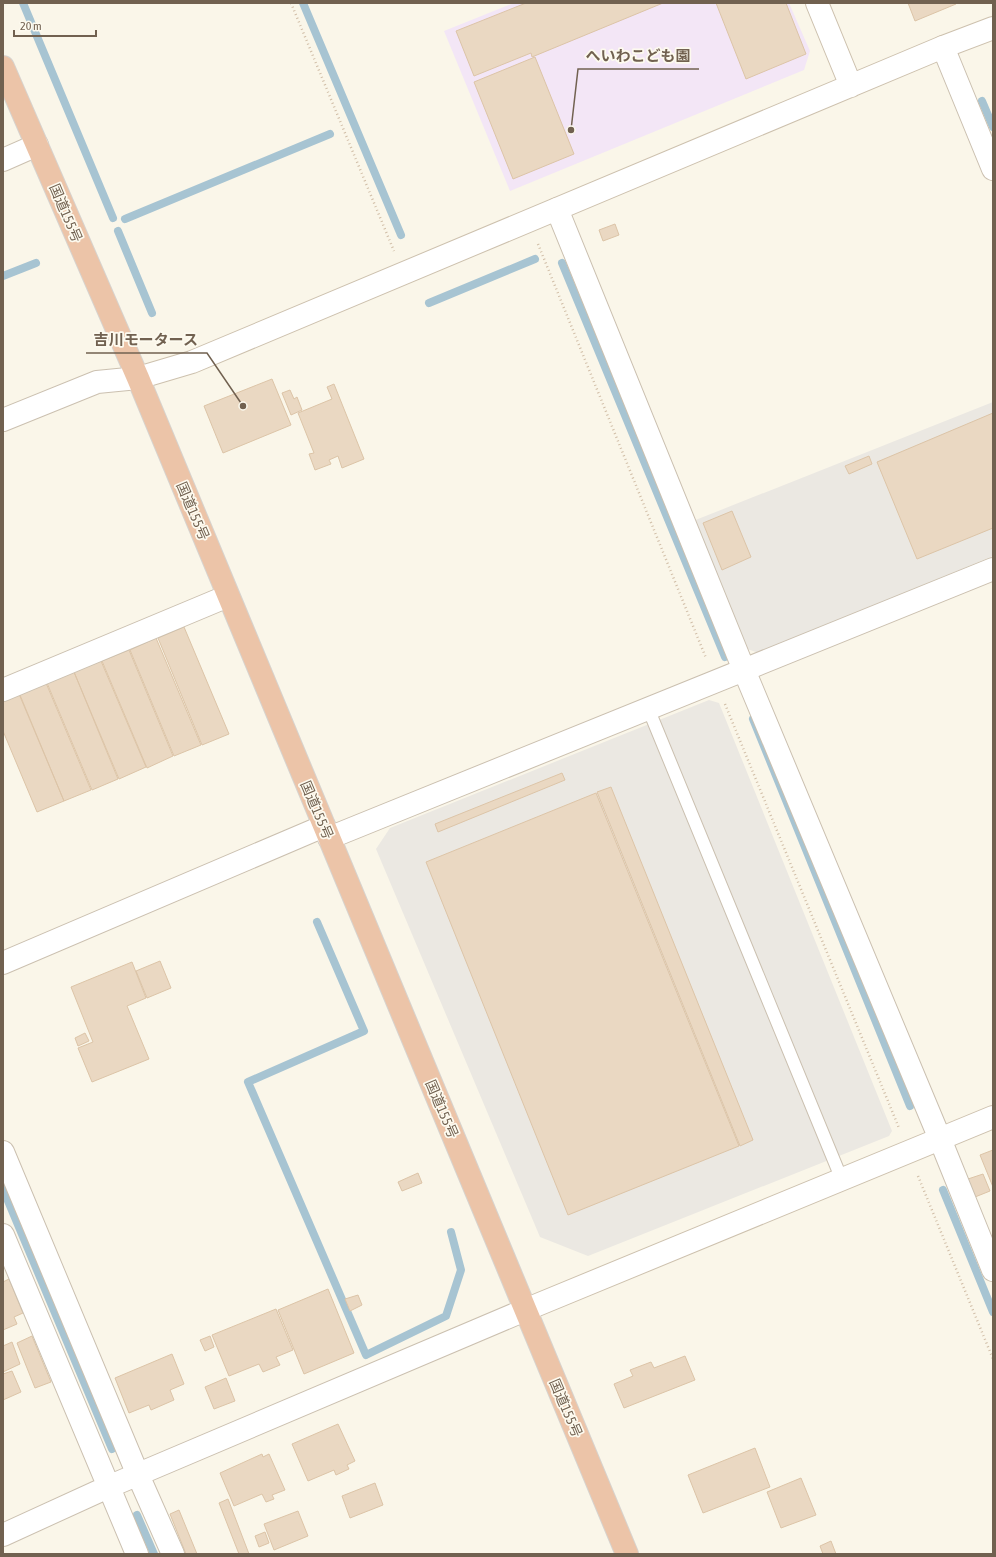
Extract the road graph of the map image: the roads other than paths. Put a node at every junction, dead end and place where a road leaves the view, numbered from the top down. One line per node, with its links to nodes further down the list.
1 (817, 3): 5 (street)
2 (993, 28): 3 (street)
3 (943, 47): 5 (street); 8 (street)
4 (3, 67): 6 (highway, 国道155号)
5 (851, 86): 9 (street)
6 (37, 146): 7 (street); 10 (highway, 国道155号)
7 (3, 160)
8 (993, 169)
9 (557, 209): 10 (street); 14 (street)
10 (138, 378): 11 (street); 13 (highway, 国道155号)
11 (3, 420)
12 (993, 569): 14 (street)
13 (228, 596): 15 (street); 17 (highway, 国道155号)
14 (744, 670): 16 (street); 20 (street)
15 (3, 690)
16 (648, 708): 17 (street); 22 (lane)
17 (327, 832): 18 (street); 25 (highway, 国道155号)
18 (3, 962)
19 (993, 1117): 20 (street)
20 (940, 1139): 22 (street); 24 (street)
21 (3, 1152): 26 (street)
22 (842, 1180): 25 (street)
23 (3, 1235): 27 (street)
24 (993, 1270)
25 (525, 1310): 26 (street); 31 (highway, 国道155号)
26 (138, 1475): 27 (street); 30 (street)
27 (108, 1487): 28 (street); 29 (street)
28 (3, 1535)
29 (137, 1554)
30 (173, 1554)
31 (627, 1554)

